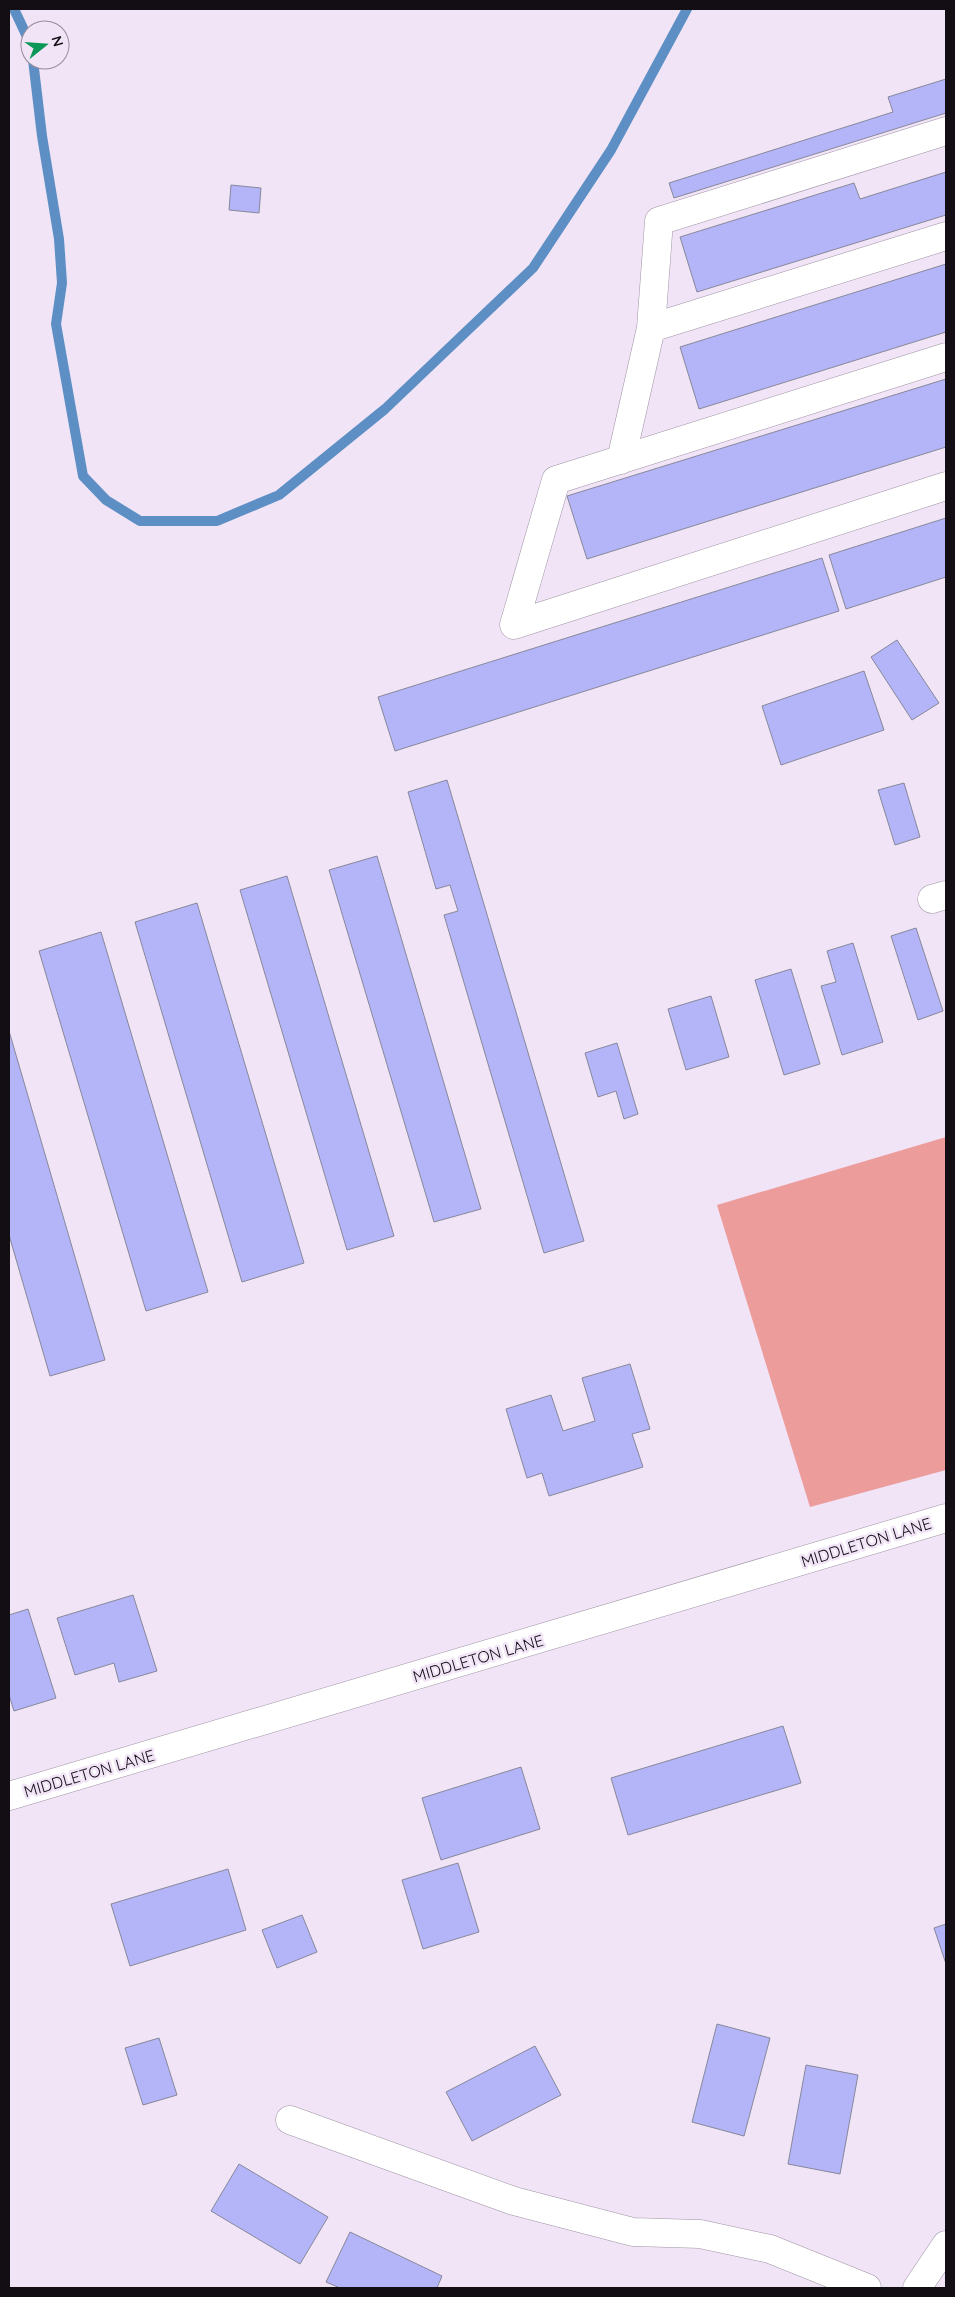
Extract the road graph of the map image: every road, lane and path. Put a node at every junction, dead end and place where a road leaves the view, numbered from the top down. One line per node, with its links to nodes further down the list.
1 (946, 131): 3 (street)
2 (946, 236): 3 (street)
3 (651, 328): 5 (street)
4 (946, 357): 5 (street)
5 (620, 460): 6 (street)
6 (946, 486)
7 (946, 1518): 8 (street, MIDDLETON LANE)
8 (9, 1796)
9 (290, 2120): 11 (street)
10 (946, 2245): 12 (street)
11 (867, 2288)
12 (917, 2288)

